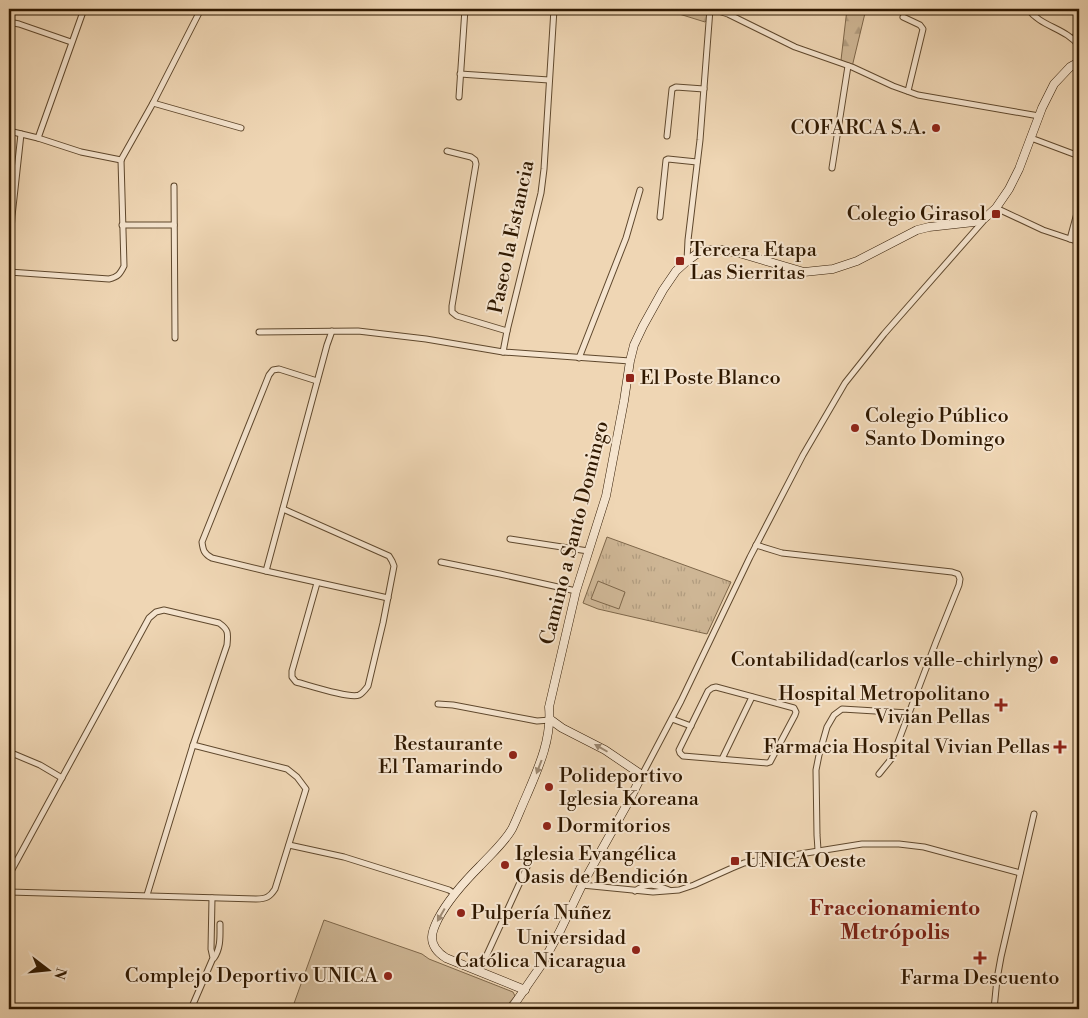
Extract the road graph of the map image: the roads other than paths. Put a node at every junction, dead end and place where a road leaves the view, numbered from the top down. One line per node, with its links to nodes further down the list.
1 (84, 9): 11 (street)
2 (201, 9): 20 (street)
3 (465, 9): 15 (street)
4 (554, 9): 16 (street, Paseo la Estancia)
5 (711, 9): 14 (street); 17 (street)
6 (1028, 9): 10 (street)
7 (903, 16): 18 (street)
8 (9, 22): 11 (street)
9 (1079, 29): 10 (street)
10 (1074, 39): 12 (street)
11 (71, 42): 26 (street)
12 (1079, 46)
13 (1079, 62): 21 (street, Camino a Santo Domingo)
14 (848, 66): 18 (street); 32 (street)
15 (460, 74): 16 (street); 19 (street)
16 (549, 80): 48 (street, Paseo la Estancia)
17 (704, 89): 25 (street); 31 (street)
18 (908, 91): 21 (street)
19 (459, 97)
20 (153, 103): 22 (street); 30 (street)
21 (1039, 116): 27 (street, Camino a Santo Domingo)
22 (241, 128)
23 (9, 131): 24 (street)
24 (21, 134): 26 (street); 37 (street)
25 (667, 136)
26 (38, 138): 30 (street)
27 (1031, 138): 29 (street); 36 (street, Camino a Santo Domingo)
28 (447, 151): 48 (street)
29 (1079, 156)
30 (121, 160): 40 (street)
31 (697, 162): 38 (street); 44 (street)
32 (832, 168)
33 (174, 186): 41 (street)
34 (640, 190): 52 (street)
35 (1079, 206): 42 (street)
36 (996, 208): 39 (street, Camino a Santo Domingo); 42 (street)
37 (10, 216): 45 (street)
38 (660, 217)
39 (986, 217): 44 (street, Camino a Santo Domingo); 57 (street)
40 (122, 225): 41 (street); 46 (street)
41 (174, 225): 50 (street)
42 (1070, 239): 43 (street)
43 (1079, 242)
44 (687, 261): 53 (street, Camino a Santo Domingo)
45 (9, 262)
46 (9, 272)
47 (332, 331): 49 (street); 51 (street); 54 (street)
48 (506, 331): 51 (street, Paseo la Estancia)
49 (259, 332)
50 (175, 338)
51 (503, 352): 52 (street)
52 (579, 358): 53 (street)
53 (630, 361): 58 (street, Camino a Santo Domingo)
54 (317, 381): 55 (street); 60 (street)
55 (283, 508): 60 (street); 63 (street)
56 (510, 539): 58 (street)
57 (756, 546): 66 (street); 67 (street)
58 (588, 551): 62 (street, Camino a Santo Domingo)
59 (441, 562): 62 (street)
60 (266, 572): 61 (street)
61 (317, 582): 63 (street); 63 (street)
62 (576, 591): 68 (street, Camino a Santo Domingo)
63 (388, 598)
64 (752, 697): 69 (street); 72 (street); 72 (street)
65 (438, 704): 68 (street)
66 (909, 713): 73 (street); 78 (street)
67 (672, 719): 69 (street); 74 (street)
68 (550, 720): 74 (street, one-way to 68); 84 (street, Camino a Santo Domingo, one-way to 84)
69 (691, 726): 72 (street)
70 (193, 745): 75 (street); 77 (street); 85 (street)
71 (9, 752): 75 (street)
72 (722, 759)
73 (879, 774)
74 (642, 775): 82 (street)
75 (62, 778): 81 (street)
76 (1034, 814): 80 (street)
77 (289, 845): 84 (street); 86 (street)
78 (818, 850): 80 (street); 82 (street)
79 (527, 867): 89 (street)
80 (1020, 873): 93 (street)
81 (9, 875)
82 (582, 886): 90 (street)
83 (9, 892): 85 (street)
84 (455, 894): 89 (street, Camino a Santo Domingo, one-way to 89)
85 (146, 896): 86 (street)
86 (212, 898): 88 (street)
87 (220, 924): 88 (street)
88 (213, 958): 91 (street)
89 (479, 972): 90 (street, Camino a Santo Domingo)
90 (525, 990): 92 (street)
91 (191, 1009)
92 (511, 1009)
93 (994, 1009)

